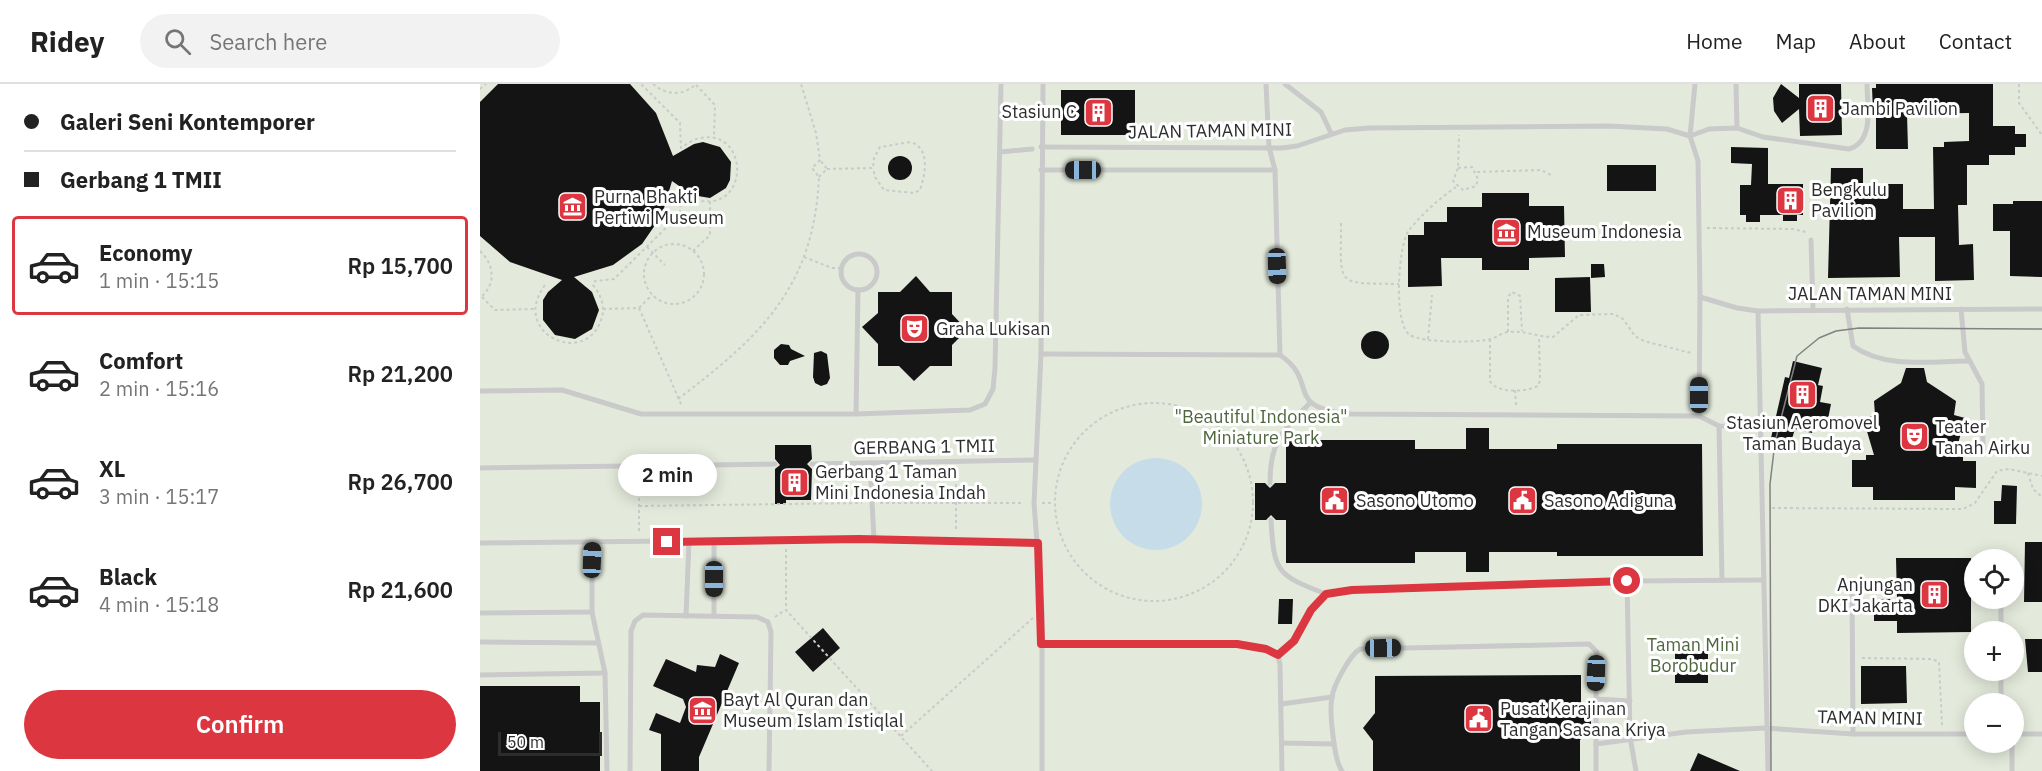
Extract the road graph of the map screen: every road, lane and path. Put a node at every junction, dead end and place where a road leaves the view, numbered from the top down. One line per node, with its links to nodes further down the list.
1 (486, 84): 14 (path)
2 (641, 84): 15 (path)
3 (654, 84): 4 (path); 15 (path)
4 (696, 84): 21 (path)
5 (801, 84): 26 (path)
6 (1001, 84): 25 (lane)
7 (1043, 84): 22 (lane)
8 (1266, 84): 23 (lane)
9 (1285, 84): 18 (lane)
10 (1695, 84): 20 (lane)
11 (1736, 84): 17 (lane)
12 (1867, 84): 17 (lane)
13 (2019, 84): 19 (path)
14 (480, 89)
15 (648, 90): 21 (path)
16 (1459, 127): 18 (lane, JALAN TAMAN MINI); 20 (lane, JALAN TAMAN MINI); 28 (path)
17 (1737, 128): 20 (lane)
18 (1331, 133): 23 (lane, JALAN TAMAN MINI)
19 (2042, 135)
20 (1690, 136): 38 (lane)
21 (714, 138): 36 (path)
22 (1041, 147): 23 (lane, JALAN TAMAN MINI); 30 (lane)
23 (1269, 147): 31 (lane)
24 (1032, 149): 25 (lane)
25 (1000, 152): 76 (lane)
26 (820, 160): 29 (path); 34 (path)
27 (873, 168): 27 (path); 29 (path)
28 (1458, 168): 32 (path); 35 (path)
29 (827, 169): 34 (path)
30 (1041, 170): 31 (lane); 67 (lane)
31 (1275, 170): 68 (lane)
32 (1477, 172): 33 (path); 35 (path)
33 (1553, 176)
34 (819, 177): 44 (path)
35 (1456, 187): 47 (path)
36 (710, 202): 40 (path); 42 (path)
37 (1341, 223): 47 (path)
38 (1698, 228): 39 (path); 53 (lane)
39 (1811, 240): 57 (lane)
40 (646, 247): 43 (path); 56 (path)
41 (480, 251): 52 (path)
42 (693, 251): 43 (path); 50 (path)
43 (653, 253): 45 (path); 50 (path)
44 (804, 257): 46 (path); 73 (path)
45 (665, 265)
46 (841, 268): 49 (lane); 49 (lane)
47 (1399, 284): 65 (path)
48 (545, 285): 55 (path)
49 (858, 290): 76 (lane)
50 (652, 294): 54 (path)
51 (1432, 294): 65 (path)
52 (481, 297): 55 (path)
53 (1700, 297): 61 (lane, JALAN TAMAN MINI); 69 (lane)
54 (639, 308): 56 (path); 73 (path)
55 (535, 309): 56 (path)
56 (603, 309)
57 (1813, 309): 58 (lane, JALAN TAMAN MINI); 61 (lane, JALAN TAMAN MINI)
58 (1847, 309): 59 (lane, JALAN TAMAN MINI); 70 (lane)
59 (1961, 309): 60 (lane, JALAN TAMAN MINI); 70 (lane)
60 (2042, 309)
61 (1758, 311): 80 (lane)
62 (1508, 332): 63 (path); 63 (path); 66 (path)
63 (1522, 332): 64 (path)
64 (1539, 337): 69 (path); 71 (path)
65 (1428, 339): 66 (path)
66 (1490, 339): 71 (path)
67 (1041, 354): 68 (lane); 82 (lane)
68 (1280, 355): 74 (lane)
69 (1698, 355): 78 (lane)
70 (1968, 361): 81 (lane)
71 (1515, 390): 77 (path)
72 (480, 391): 75 (lane)
73 (678, 399): 75 (path)
74 (1310, 404): 77 (lane); 91 (lane)
75 (685, 414): 76 (lane)
76 (856, 414)
77 (1516, 415): 78 (lane)
78 (1699, 416): 79 (lane)
79 (1719, 426): 80 (lane); 110 (lane)
80 (1762, 427): 99 (lane)
81 (1983, 450)
82 (1036, 460): 83 (lane, GERBANG 1 TMII); 96 (lane)
83 (956, 462): 84 (lane, GERBANG 1 TMII); 93 (path)
84 (870, 463): 86 (lane, GERBANG 1 TMII); 101 (lane)
85 (775, 464): 87 (lane)
86 (812, 464)
87 (639, 465): 88 (lane); 98 (path)
88 (480, 468)
89 (2028, 473): 90 (path); 92 (path); 99 (path)
90 (2042, 476)
91 (1270, 483)
92 (2042, 497)
93 (956, 502): 95 (path); 96 (path); 105 (path)
94 (862, 503): 98 (path)
95 (874, 503)
96 (1034, 503): 97 (path); 109 (lane)
97 (1054, 503): 97 (path)
98 (639, 506): 106 (path)
99 (1763, 508): 111 (lane)
100 (1271, 520): 114 (lane)
101 (874, 539): 102 (lane); 105 (lane)
102 (786, 540): 104 (lane); 137 (path)
103 (689, 541): 104 (lane); 106 (lane); 118 (lane)
104 (714, 541): 119 (lane)
105 (957, 541): 109 (lane)
106 (639, 542): 108 (lane)
107 (480, 543): 108 (lane)
108 (592, 543): 116 (lane)
109 (1038, 543): 115 (lane)
110 (1722, 580): 111 (lane); 112 (lane)
111 (1763, 580): 131 (lane)
112 (1627, 581): 114 (lane); 129 (lane)
113 (1852, 582): 124 (lane)
114 (1326, 594): 123 (lane)
115 (1042, 610): 122 (lane); 137 (path)
116 (592, 612): 117 (lane); 121 (lane)
117 (480, 613)
118 (686, 616): 119 (lane); 144 (lane)
119 (714, 616): 145 (lane)
120 (480, 642): 121 (lane)
121 (597, 643): 125 (lane)
122 (1041, 644): 123 (lane); 147 (lane)
123 (1278, 655): 130 (lane)
124 (1853, 657): 132 (lane); 133 (path)
125 (604, 673): 126 (lane); 143 (lane)
126 (480, 675)
127 (1332, 697): 128 (lane); 130 (lane); 140 (lane)
128 (1596, 699): 129 (lane); 141 (lane)
129 (1630, 701): 138 (lane)
130 (1281, 704): 139 (lane)
131 (1765, 728): 132 (lane, TAMAN MINI); 138 (lane, TAMAN MINI); 152 (lane)
132 (1853, 734): 133 (lane, TAMAN MINI)
133 (1942, 734): 134 (lane, TAMAN MINI)
134 (1964, 734)
135 (2024, 734): 136 (lane)
136 (2042, 734)
137 (901, 736): 146 (path)
138 (1630, 737): 141 (lane, TAMAN MINI); 151 (lane)
139 (1282, 743): 140 (lane); 148 (lane)
140 (1334, 744): 149 (lane)
141 (1596, 744): 150 (lane)
142 (2012, 753): 153 (lane)
143 (607, 771)
144 (630, 771)
145 (769, 771)
146 (932, 771)
147 (1042, 771)
148 (1282, 771)
149 (1342, 771)
150 (1596, 771)
151 (1636, 771)
152 (1768, 771)
153 (2012, 771)

